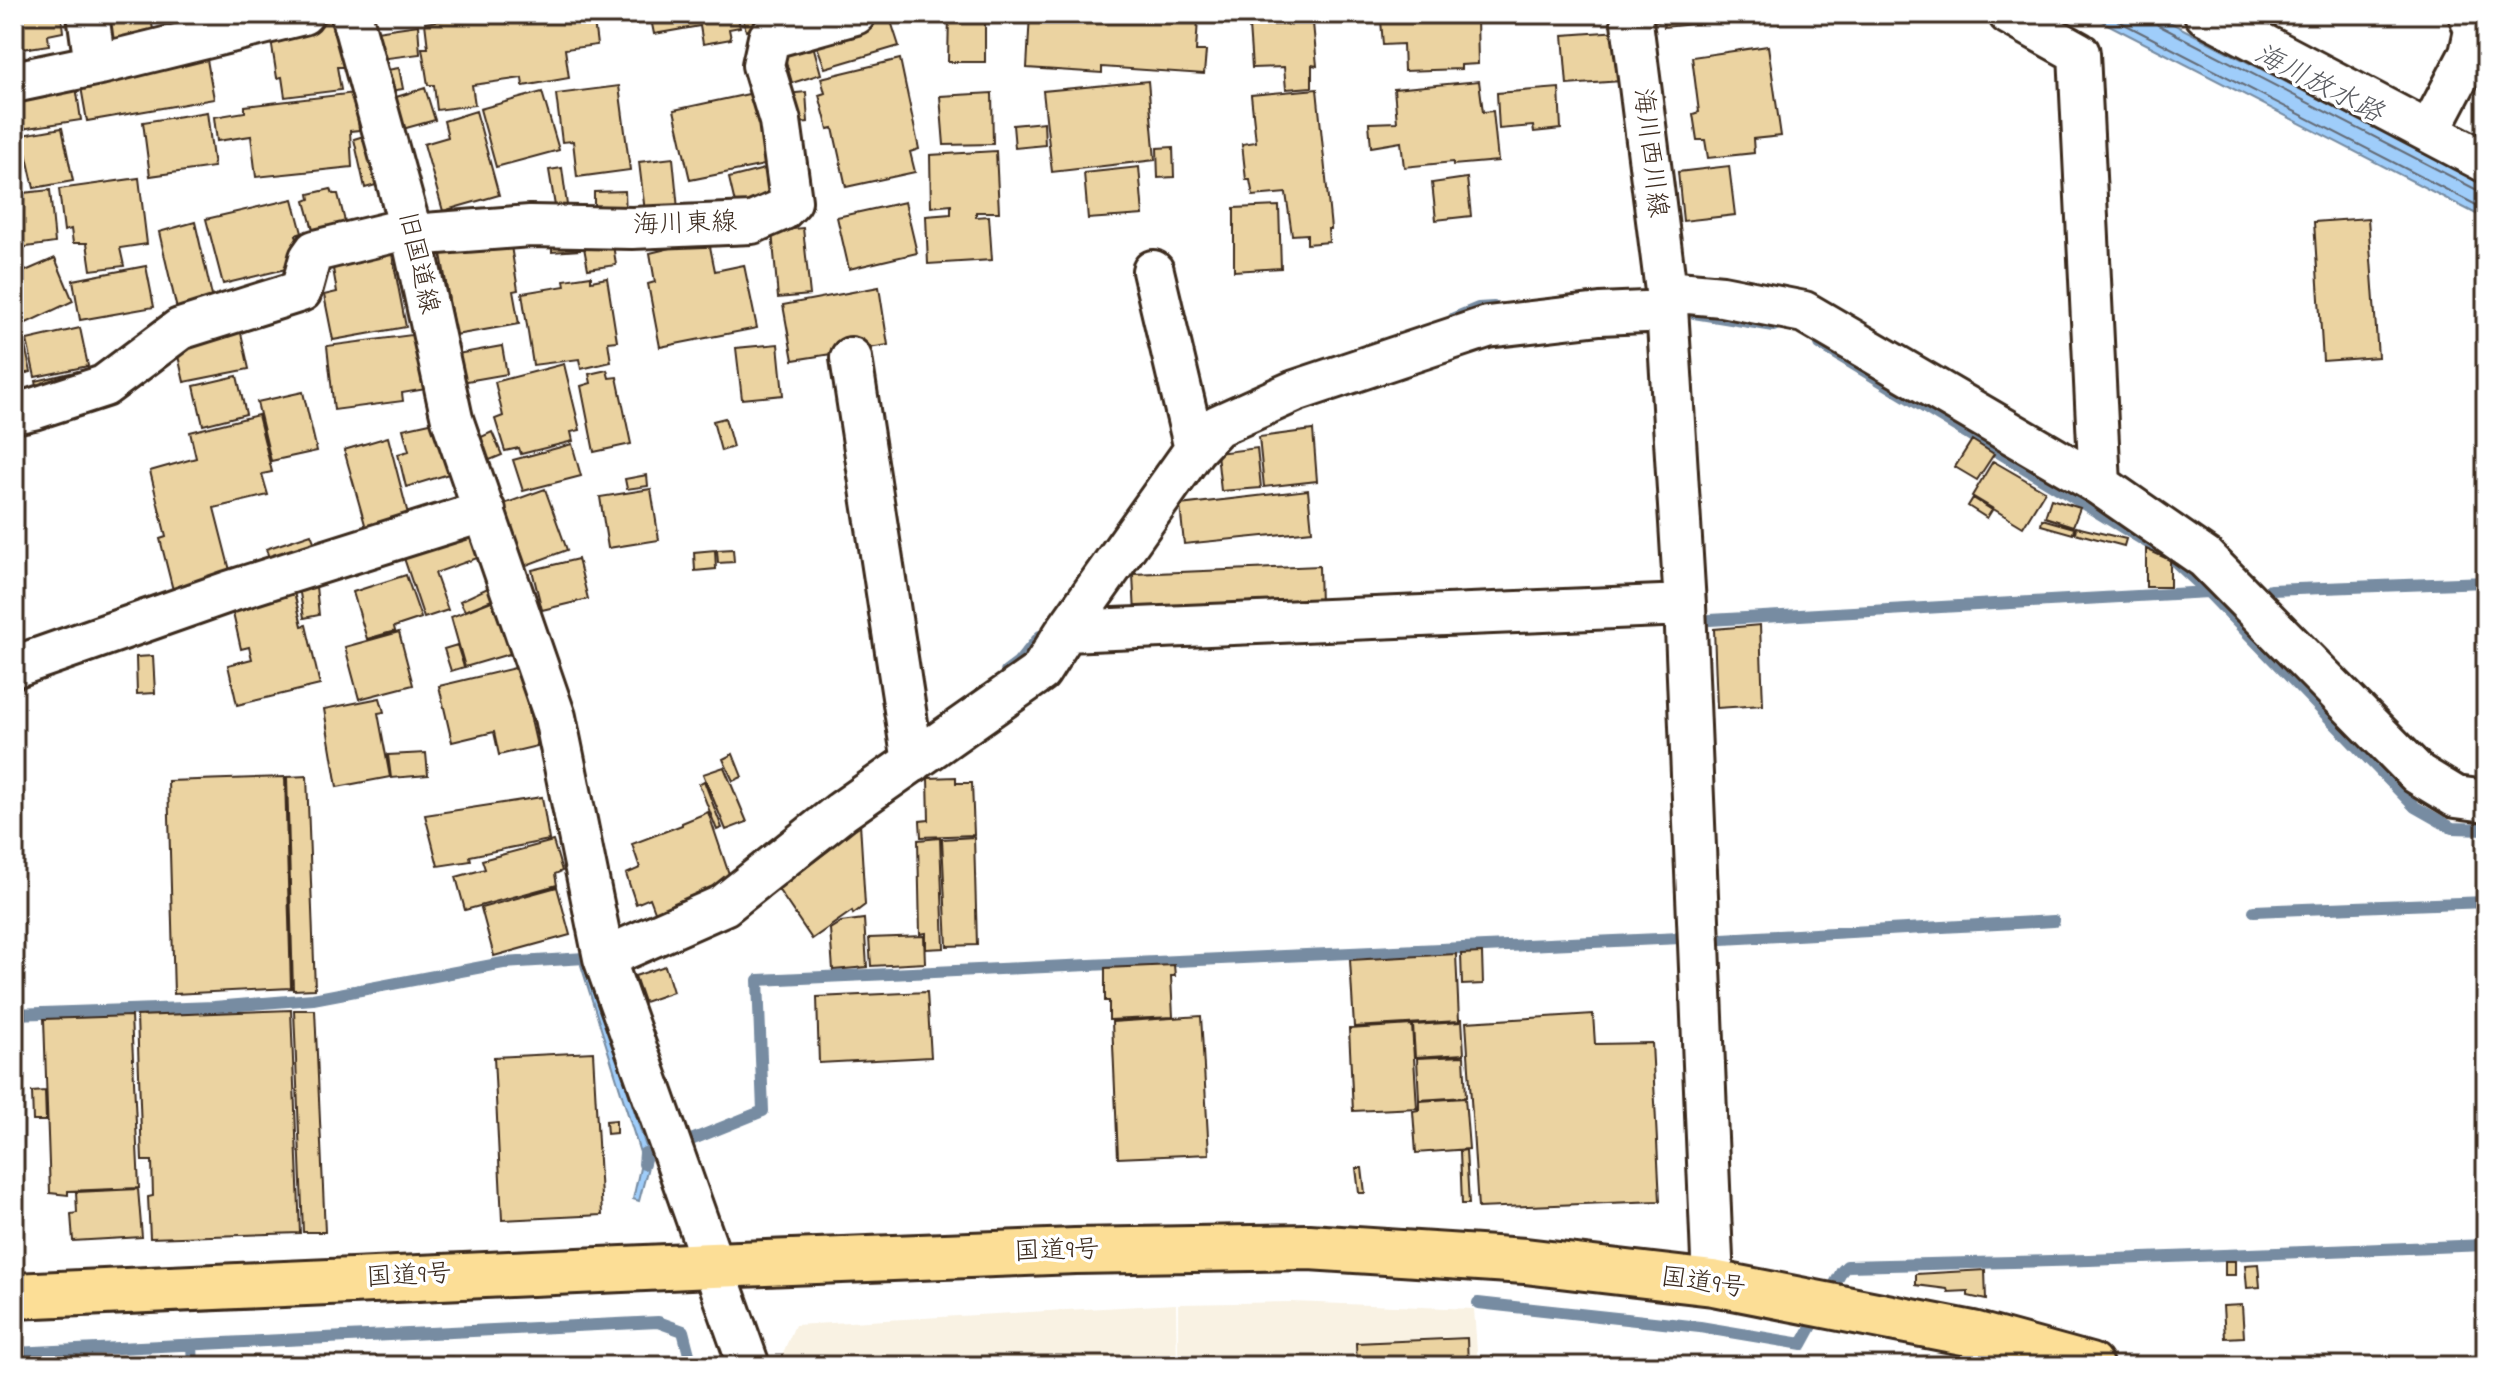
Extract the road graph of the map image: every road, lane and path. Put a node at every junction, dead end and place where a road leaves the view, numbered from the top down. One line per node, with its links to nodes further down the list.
1 (88, 14): 9 (street)
2 (303, 14): 9 (street)
3 (351, 14): 13 (street, 旧国道線)
4 (855, 14): 13 (street, 海川東線)
5 (1631, 14): 15 (street, 海川西川線)
6 (2009, 14): 19 (street)
7 (2205, 14): 11 (street)
8 (2469, 14): 11 (street)
9 (95, 65): 10 (street)
10 (14, 82)
11 (2429, 132): 12 (street)
12 (2486, 162)
13 (411, 232): 17 (street); 20 (street, 旧国道線)
14 (1153, 271): 18 (street)
15 (1667, 301): 18 (street); 19 (street); 21 (street, 海川西川線)
16 (851, 358): 24 (street)
17 (14, 413)
18 (1195, 449): 22 (street)
19 (2100, 485): 25 (street)
20 (485, 511): 23 (street); 26 (street, 旧国道線)
21 (1685, 605): 22 (street); 28 (street, 海川西川線)
22 (1066, 631): 24 (street)
23 (14, 667)
24 (913, 762): 26 (street)
25 (2486, 801)
26 (604, 958): 27 (street, 旧国道線)
27 (712, 1265): 28 (highway, 国道9号); 29 (highway, 国道9号); 30 (street, 旧国道線)
28 (1713, 1283): 31 (highway, 国道9号)
29 (14, 1296)
30 (749, 1366)
31 (2090, 1366)

